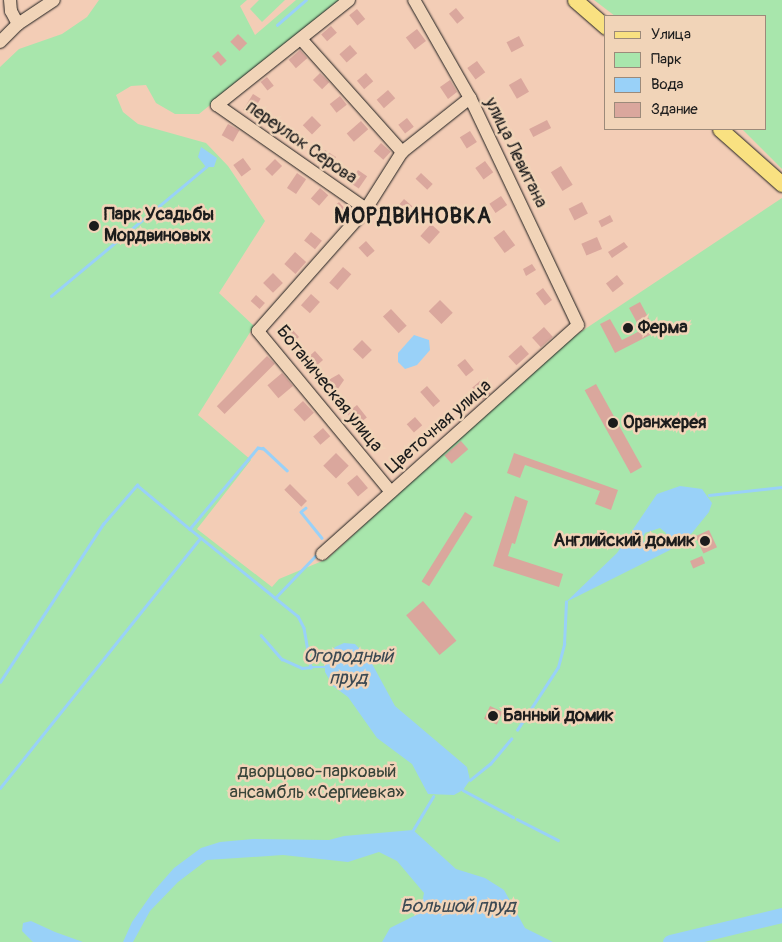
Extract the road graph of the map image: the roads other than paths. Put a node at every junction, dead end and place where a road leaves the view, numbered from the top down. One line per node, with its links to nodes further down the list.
1 (10, 0): 6 (street)
2 (54, 0): 6 (street)
3 (348, 0): 8 (street)
4 (414, 0): 10 (street, улица Левитана)
5 (575, 0): 7 (main road)
6 (18, 24): 9 (street)
7 (604, 25)
8 (301, 39): 12 (street); 14 (street, переулок Серова)
9 (0, 42)
10 (470, 98): 12 (street); 15 (street, улица Левитана)
11 (721, 130): 13 (main road)
12 (402, 152): 14 (street)
13 (778, 181)
14 (366, 209): 16 (street, Ботаническая улица)
15 (578, 325): 16 (street, Цветочная улица)
16 (391, 492): 17 (street, Цветочная улица)
17 (322, 554)

